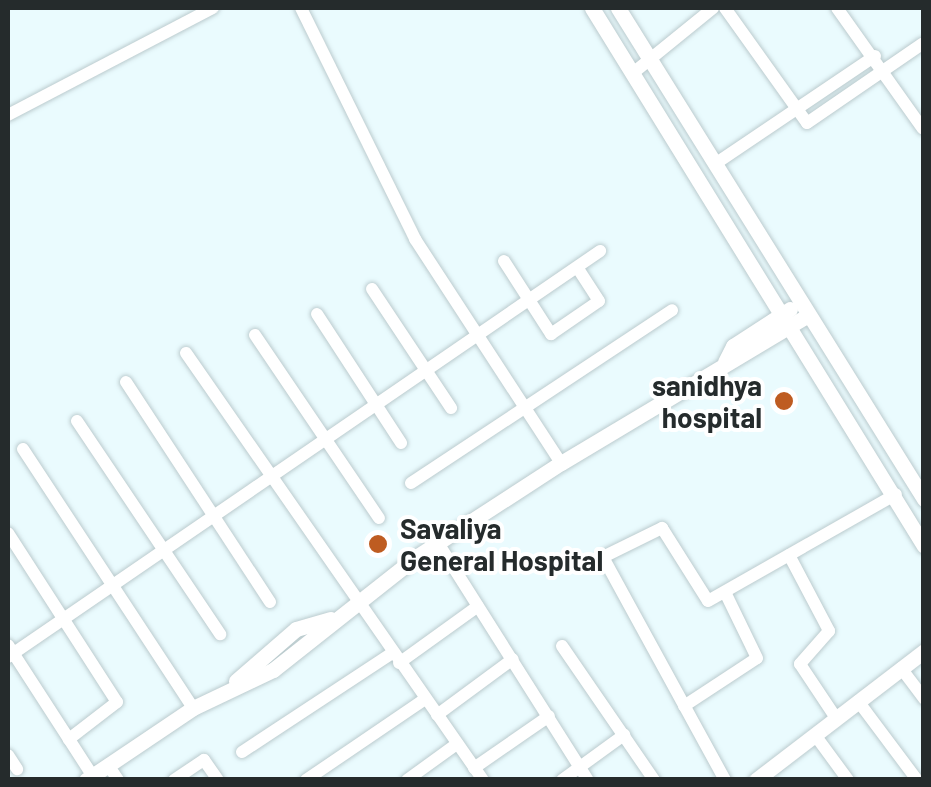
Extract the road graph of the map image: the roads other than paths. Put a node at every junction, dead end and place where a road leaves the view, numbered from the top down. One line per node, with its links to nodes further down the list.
1 (214, 8): 14 (street)
2 (301, 8): 27 (street)
3 (592, 8): 12 (street)
4 (618, 8): 10 (street)
5 (713, 8): 10 (street)
6 (725, 8): 13 (street)
7 (837, 8): 9 (street)
8 (922, 44): 11 (street)
9 (875, 56): 11 (street); 13 (street)
10 (651, 62): 12 (street); 16 (street)
11 (886, 71): 13 (street); 15 (street)
12 (633, 73): 25 (street)
13 (795, 110): 16 (street)
14 (8, 115)
15 (923, 129)
16 (714, 164): 22 (street)
17 (600, 251): 19 (street)
18 (504, 261): 21 (street)
19 (577, 268): 21 (street); 21 (street)
20 (372, 289): 29 (street)
21 (528, 301): 27 (street)
22 (804, 309): 25 (street); 42 (street)
23 (672, 310): 32 (street)
24 (318, 314): 31 (street)
25 (787, 320): 38 (street); 41 (street)
26 (256, 335): 35 (street)
27 (476, 336): 29 (street); 32 (street)
28 (186, 353): 39 (street)
29 (424, 370): 31 (street); 33 (street)
30 (126, 382): 43 (street)
31 (375, 404): 35 (street); 36 (street)
32 (523, 406): 38 (street); 40 (street)
33 (452, 408)
34 (78, 421): 48 (street)
35 (324, 438): 39 (street); 44 (street)
36 (401, 444)
37 (23, 449): 50 (street)
38 (561, 463): 46 (street)
39 (270, 476): 43 (street); 53 (street)
40 (411, 483)
41 (896, 494): 47 (street); 49 (street)
42 (924, 499)
43 (214, 516): 48 (street); 52 (street)
44 (379, 518)
45 (8, 533): 55 (street)
46 (438, 543): 53 (street); 54 (street)
47 (924, 546)
48 (163, 550): 50 (street); 56 (street)
49 (788, 555): 51 (street); 70 (street)
50 (112, 585): 55 (street); 67 (street)
51 (725, 592): 66 (street); 66 (street)
52 (270, 602)
53 (355, 602): 60 (street); 67 (street)
54 (478, 606): 60 (street); 61 (street)
55 (63, 619): 58 (street); 73 (street)
56 (220, 634)
57 (562, 646): 71 (street)
58 (9, 651): 73 (street)
59 (924, 651): 62 (street)
60 (396, 658): 63 (street); 75 (street)
61 (513, 660): 68 (street); 69 (street)
62 (900, 668): 64 (street); 65 (street)
63 (425, 699): 68 (street); 86 (street)
64 (924, 699)
65 (858, 701): 70 (street); 92 (street)
66 (684, 706): 90 (street)
67 (193, 708): 77 (street)
68 (437, 716): 74 (street)
69 (548, 716): 79 (street); 80 (street)
70 (836, 718): 72 (street)
71 (624, 735): 79 (street); 89 (street)
72 (814, 735): 81 (street); 91 (street)
73 (69, 739): 82 (street)
74 (458, 744): 80 (street); 87 (street)
75 (242, 752)
76 (8, 754): 78 (street)
77 (108, 765): 82 (street); 83 (street)
78 (17, 769)
79 (584, 773): 88 (street)
80 (478, 774)
81 (766, 776)
82 (89, 777)
83 (118, 780)
84 (174, 780): 85 (street)
85 (218, 780)
86 (306, 780)
87 (407, 780)
88 (562, 780)
89 (654, 780)
90 (725, 780)
91 (848, 780)
92 (917, 780)

